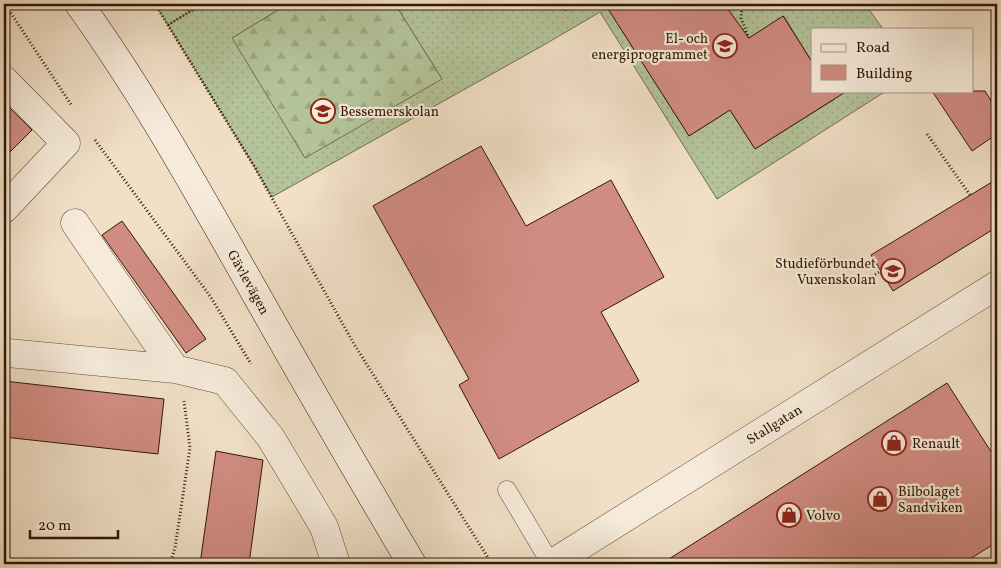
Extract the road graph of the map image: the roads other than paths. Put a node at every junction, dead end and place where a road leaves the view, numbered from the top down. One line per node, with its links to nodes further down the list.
1 (79, 4): 10 (street, Gävlevägen)
2 (4, 80): 3 (street)
3 (4, 209)
4 (75, 223): 7 (street)
5 (997, 285): 11 (street, Stallgatan)
6 (8, 354): 7 (street)
7 (175, 369): 9 (street)
8 (507, 490): 11 (lane)
9 (336, 564)
10 (412, 564)
11 (551, 564)

